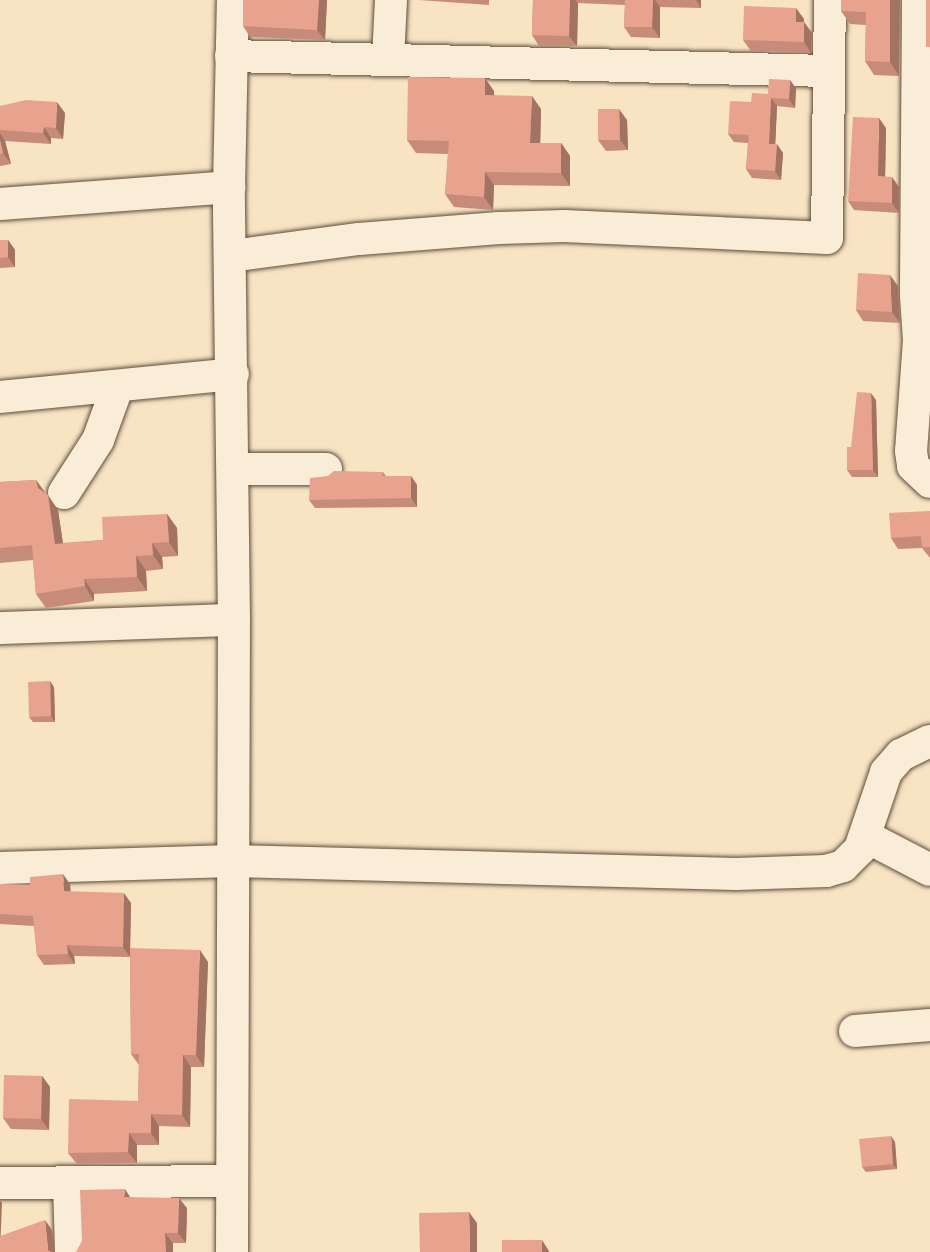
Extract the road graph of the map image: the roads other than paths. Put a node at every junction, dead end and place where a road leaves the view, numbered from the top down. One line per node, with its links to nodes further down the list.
1 (233, 0): 5 (street)
2 (391, 0): 6 (street)
3 (830, 0): 7 (street)
4 (918, 0): 11 (street)
5 (231, 56): 6 (street); 8 (street)
6 (388, 59): 7 (street)
7 (828, 71): 10 (street)
8 (229, 187): 9 (street); 10 (street)
9 (0, 204)
10 (231, 256): 12 (street)
11 (925, 340): 17 (street)
12 (233, 374): 13 (street); 15 (street)
13 (117, 388): 14 (street); 18 (street)
14 (0, 397)
15 (233, 470): 16 (street); 19 (street)
16 (326, 470)
17 (930, 482)
18 (64, 493)
19 (234, 620): 20 (street); 23 (street)
20 (0, 628)
21 (930, 741): 22 (street)
22 (865, 836): 23 (street); 25 (street)
23 (232, 861): 24 (street); 28 (street)
24 (0, 868)
25 (930, 870)
26 (930, 1025): 27 (street)
27 (855, 1031)
28 (232, 1180): 29 (street); 32 (street)
29 (69, 1183): 30 (street); 31 (street)
30 (0, 1184)
31 (70, 1252)
32 (232, 1252)

